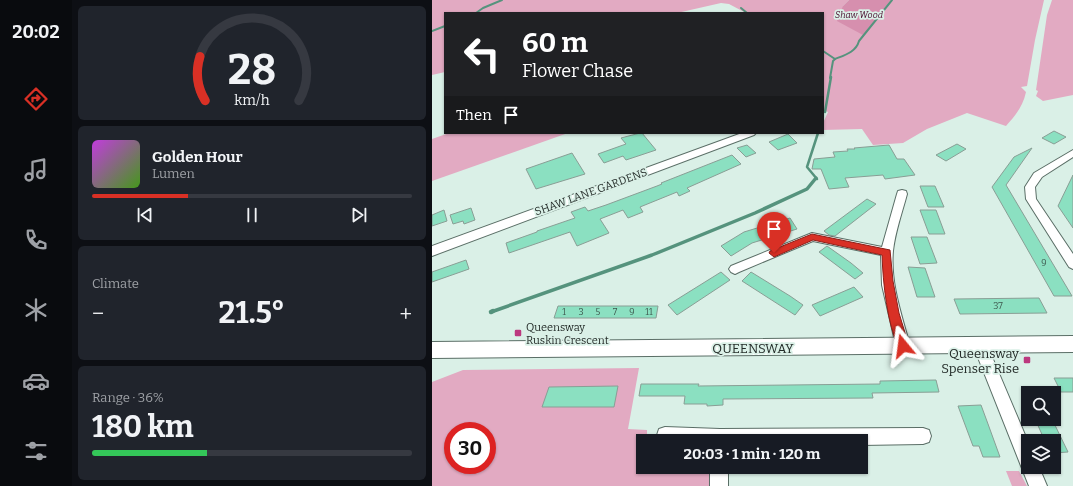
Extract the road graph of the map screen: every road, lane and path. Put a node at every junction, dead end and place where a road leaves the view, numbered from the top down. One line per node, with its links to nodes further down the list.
1 (747, 134): 4 (street, SHAW LANE GARDENS)
2 (1073, 153): 6 (street)
3 (902, 194): 5 (street)
4 (432, 252)
5 (886, 252): 7 (street); 10 (street)
6 (1073, 264)
7 (735, 269)
8 (1073, 344): 9 (street, QUEENSWAY)
9 (980, 345): 10 (street, QUEENSWAY); 14 (street)
10 (903, 346): 11 (street, QUEENSWAY)
11 (432, 350)
12 (922, 436): 13 (street)
13 (868, 437)
14 (1021, 446)
15 (719, 474): 17 (street)
16 (1033, 474): 18 (street)
17 (719, 486)
18 (1038, 486)

